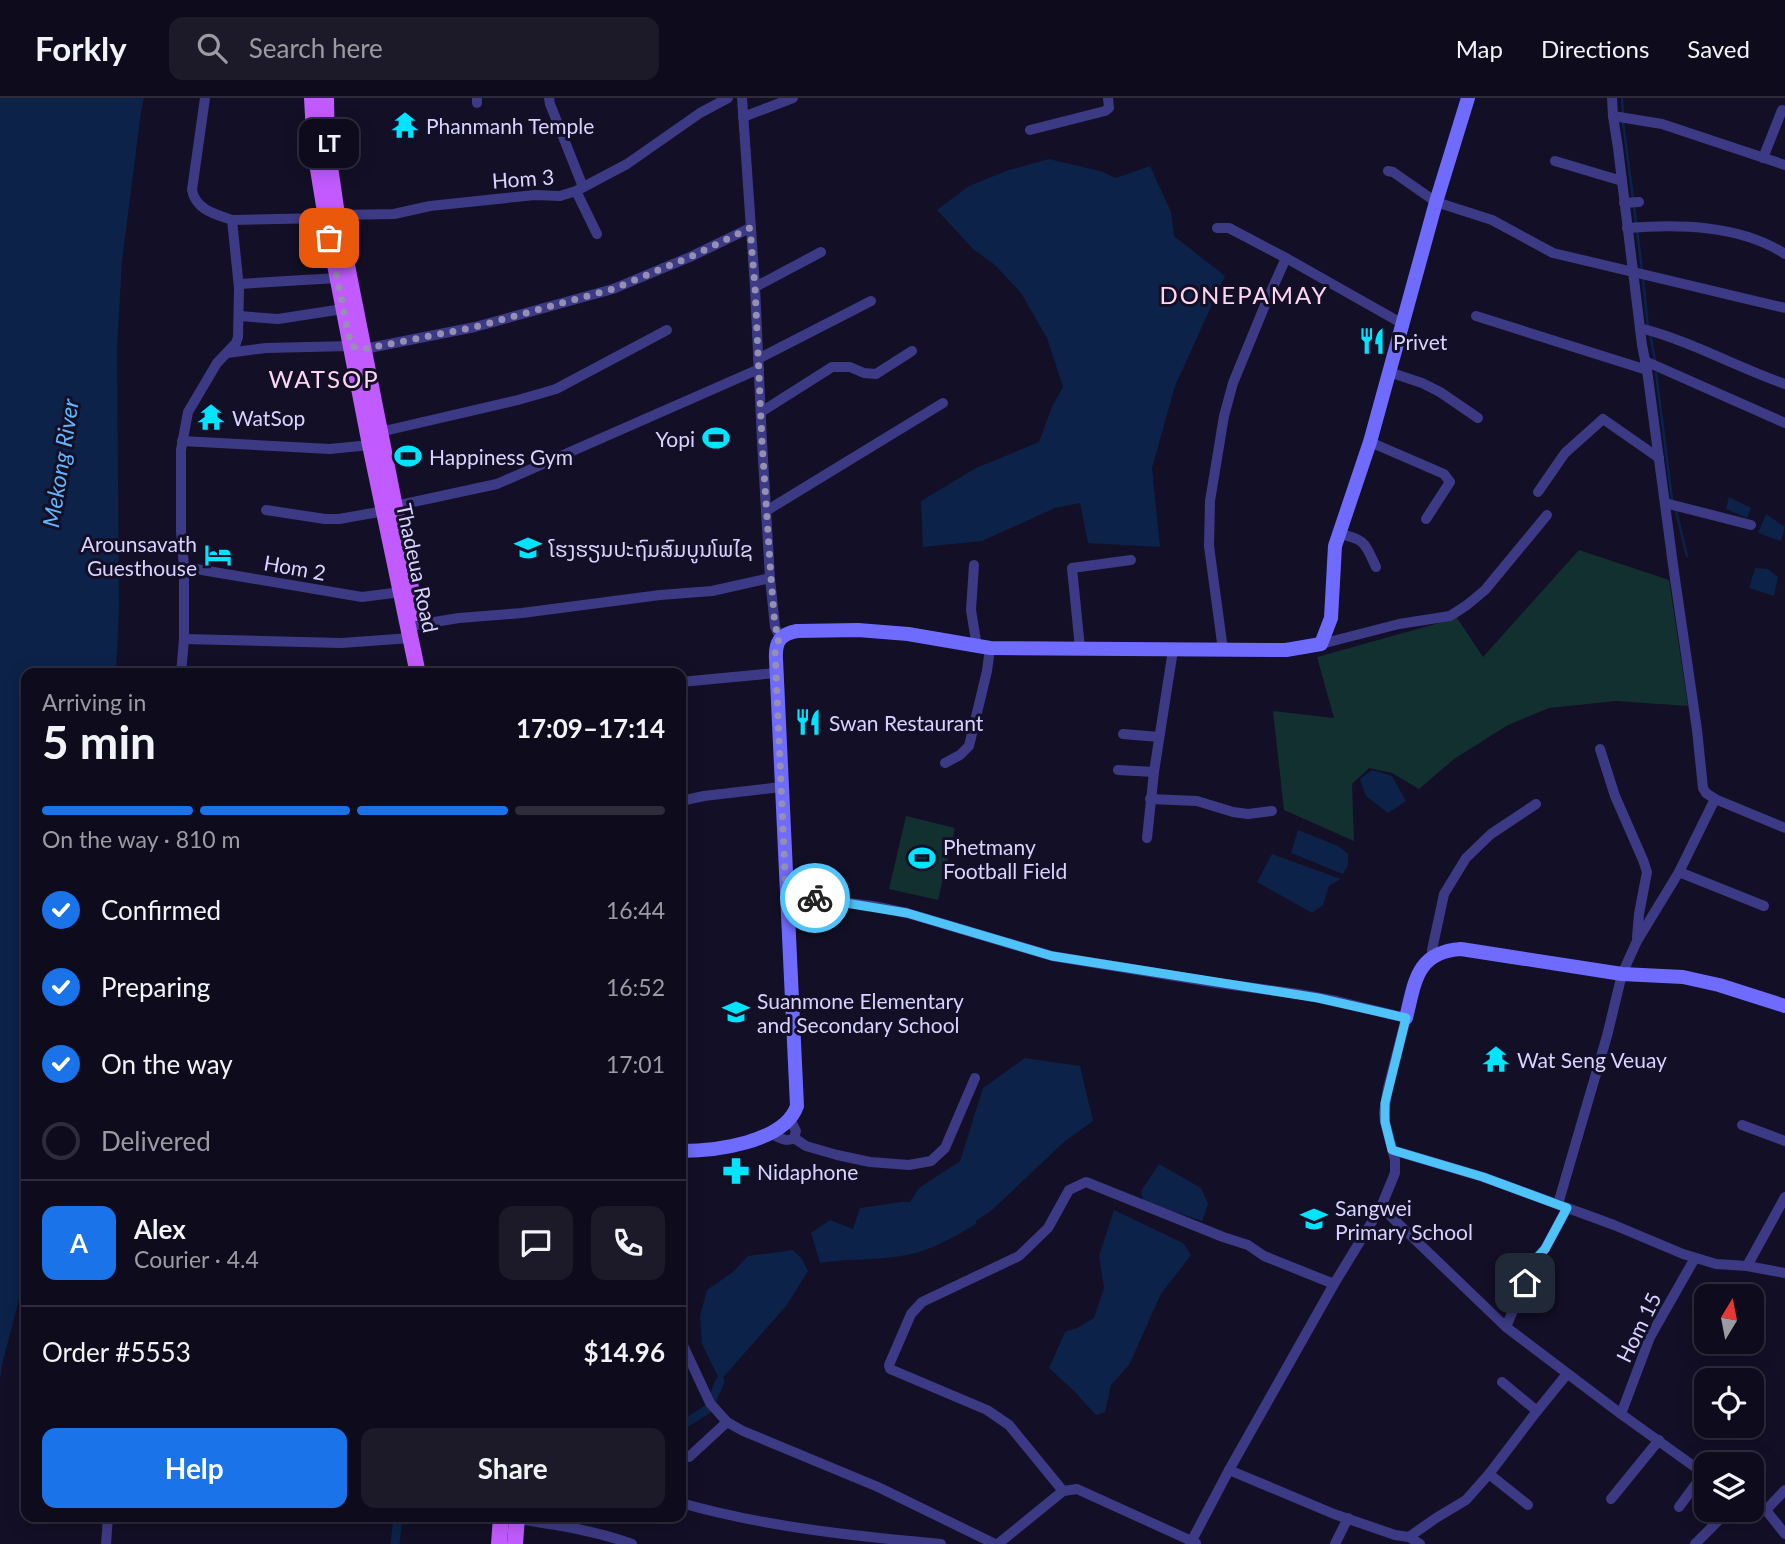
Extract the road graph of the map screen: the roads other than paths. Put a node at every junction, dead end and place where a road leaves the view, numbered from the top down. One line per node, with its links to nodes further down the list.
1 (205, 98): 23 (street)
2 (312, 98): 22 (main road, Thadeua Road)
3 (326, 98): 22 (main road, Thadeua Road)
4 (549, 98): 20 (street)
5 (728, 98): 20 (street, Hom 3)
6 (742, 98): 12 (street)
7 (793, 98): 12 (street)
8 (1108, 98): 14 (street)
9 (1468, 98): 21 (street)
10 (1612, 98): 13 (street)
11 (1782, 110): 15 (street)
12 (743, 117): 25 (street)
13 (1619, 117): 15 (street); 19 (street)
14 (1030, 130)
15 (1763, 158): 17 (street)
16 (1555, 161): 19 (street)
17 (1785, 165)
18 (1388, 171): 21 (street)
19 (1622, 181): 24 (street)
20 (580, 189): 22 (street, Hom 3); 27 (street)
21 (1436, 202): 31 (street); 40 (street)
22 (331, 217): 23 (street, Hom 3); 32 (main road, Thadeua Road); 43 (main road, Thadeua Road)
23 (232, 220): 33 (street)
24 (1633, 227): 29 (street); 31 (street)
25 (750, 228): 34 (street); 43 (street)
26 (1217, 228): 30 (street)
27 (597, 234)
28 (821, 252): 34 (street)
29 (1785, 254)
30 (1286, 258): 40 (street); 80 (street)
31 (1633, 272): 36 (street); 42 (street)
32 (337, 278): 33 (street); 37 (main road, Thadeua Road)
33 (239, 285): 38 (street)
34 (755, 287): 46 (street)
35 (871, 301): 46 (street)
36 (1785, 308)
37 (342, 309): 38 (street); 43 (main road, Thadeua Road)
38 (239, 316): 45 (street)
39 (1476, 316): 47 (street)
40 (1403, 324): 48 (street)
41 (667, 330): 54 (street)
42 (1647, 330): 47 (street); 49 (street)
43 (357, 348): 45 (street); 54 (main road, Thadeua Road)
44 (912, 351): 51 (street)
45 (227, 353): 55 (street)
46 (758, 364): 51 (street); 60 (street)
47 (1646, 366): 53 (street); 57 (street)
48 (1389, 372): 52 (street); 56 (street)
49 (1785, 384)
50 (943, 402): 62 (street)
51 (761, 412): 62 (street)
52 (1478, 418)
53 (1785, 423)
54 (375, 438): 55 (street); 60 (main road, Thadeua Road)
55 (182, 440): 69 (street)
56 (1370, 442): 64 (street); 66 (street)
57 (1659, 458): 58 (street); 59 (street)
58 (1538, 492)
59 (1665, 503): 65 (street); 94 (street)
60 (389, 508): 61 (street); 72 (main road, Thadeua Road); 73 (main road, Thadeua Road)
61 (266, 510)
62 (766, 511): 71 (street)
63 (1547, 515): 76 (street)
64 (1426, 519)
65 (1751, 525)
66 (1339, 534): 70 (street); 76 (street)
67 (1131, 560): 78 (street)
68 (974, 565): 77 (street)
69 (184, 566): 72 (street, Hom 2); 75 (street)
70 (1376, 567)
71 (771, 578): 73 (street); 74 (street)
72 (401, 592): 73 (main road, Thadeua Road)
73 (413, 629): 75 (street); 82 (main road, Thadeua Road); 83 (main road, Thadeua Road)
74 (780, 637): 77 (street); 84 (street)
75 (184, 639): 81 (street)
76 (1321, 644): 80 (street)
77 (984, 648): 78 (street); 89 (street)
78 (1080, 648): 79 (street)
79 (1173, 650): 80 (street); 87 (street)
80 (1223, 650)
81 (182, 668)
82 (417, 668)
83 (427, 668)
84 (776, 673): 85 (street); 92 (street)
85 (686, 682)
86 (1123, 734): 87 (street)
87 (1159, 737): 91 (street)
88 (1600, 749): 103 (street)
89 (945, 762)
90 (1118, 770): 91 (street)
91 (1154, 772): 93 (street)
92 (781, 787): 95 (street); 101 (street)
93 (1150, 799): 97 (street); 99 (street)
94 (1715, 799): 98 (street); 100 (street)
95 (686, 800)
96 (1536, 804): 104 (street)
97 (1272, 811)
98 (1785, 828)
99 (1147, 838)
100 (1679, 872): 102 (street); 103 (street)
101 (786, 895): 107 (street); 109 (street)
102 (1764, 906)
103 (1637, 941): 105 (street)
104 (1432, 957): 105 (street); 107 (street)
105 (1622, 974): 106 (street); 117 (street)
106 (1785, 1006)
107 (1406, 1018): 114 (street)
108 (975, 1079): 112 (street)
109 (790, 1119): 111 (street); 112 (street)
110 (1742, 1125): 113 (street)
111 (769, 1133): 112 (street); 115 (street)
112 (794, 1139)
113 (1785, 1141)
114 (1392, 1150): 117 (street); 118 (street)
115 (686, 1151)
116 (1785, 1197): 120 (street)
117 (1562, 1206): 119 (street); 123 (street)
118 (1381, 1207): 122 (street); 123 (street)
119 (1695, 1258): 120 (street); 128 (street, Hom 15)
120 (1747, 1266): 121 (street)
121 (1785, 1273)
122 (1334, 1284): 133 (street); 137 (street)
123 (1506, 1327): 125 (street)
124 (686, 1352): 129 (street)
125 (1567, 1374): 127 (street); 128 (street)
126 (1502, 1382): 127 (street)
127 (1536, 1411): 134 (street)
128 (1621, 1414): 130 (street)
129 (727, 1422): 131 (street); 158 (street)
130 (1659, 1440): 132 (street); 138 (street)
131 (689, 1457)
132 (1694, 1466)
133 (1229, 1470): 143 (street); 152 (street)
134 (1489, 1474): 140 (street); 150 (street)
135 (1694, 1488): 141 (street)
136 (1785, 1490): 142 (street)
137 (1063, 1491): 152 (street); 158 (street)
138 (1611, 1499)
139 (686, 1504): 157 (street)
140 (1528, 1505)
141 (1679, 1507)
142 (1766, 1510): 149 (street)
143 (1348, 1518): 150 (street); 159 (street)
144 (108, 1522): 153 (street)
145 (509, 1522): 154 (main road)
146 (511, 1522): 155 (main road)
147 (534, 1522): 156 (street)
148 (1718, 1522): 151 (street)
149 (1785, 1534)
150 (1409, 1537): 160 (street)
151 (1701, 1542)
152 (1193, 1543)
153 (106, 1544)
154 (499, 1544)
155 (514, 1544)
156 (632, 1544)
157 (941, 1544)
158 (996, 1544)
159 (1335, 1544)
160 (1420, 1544)

